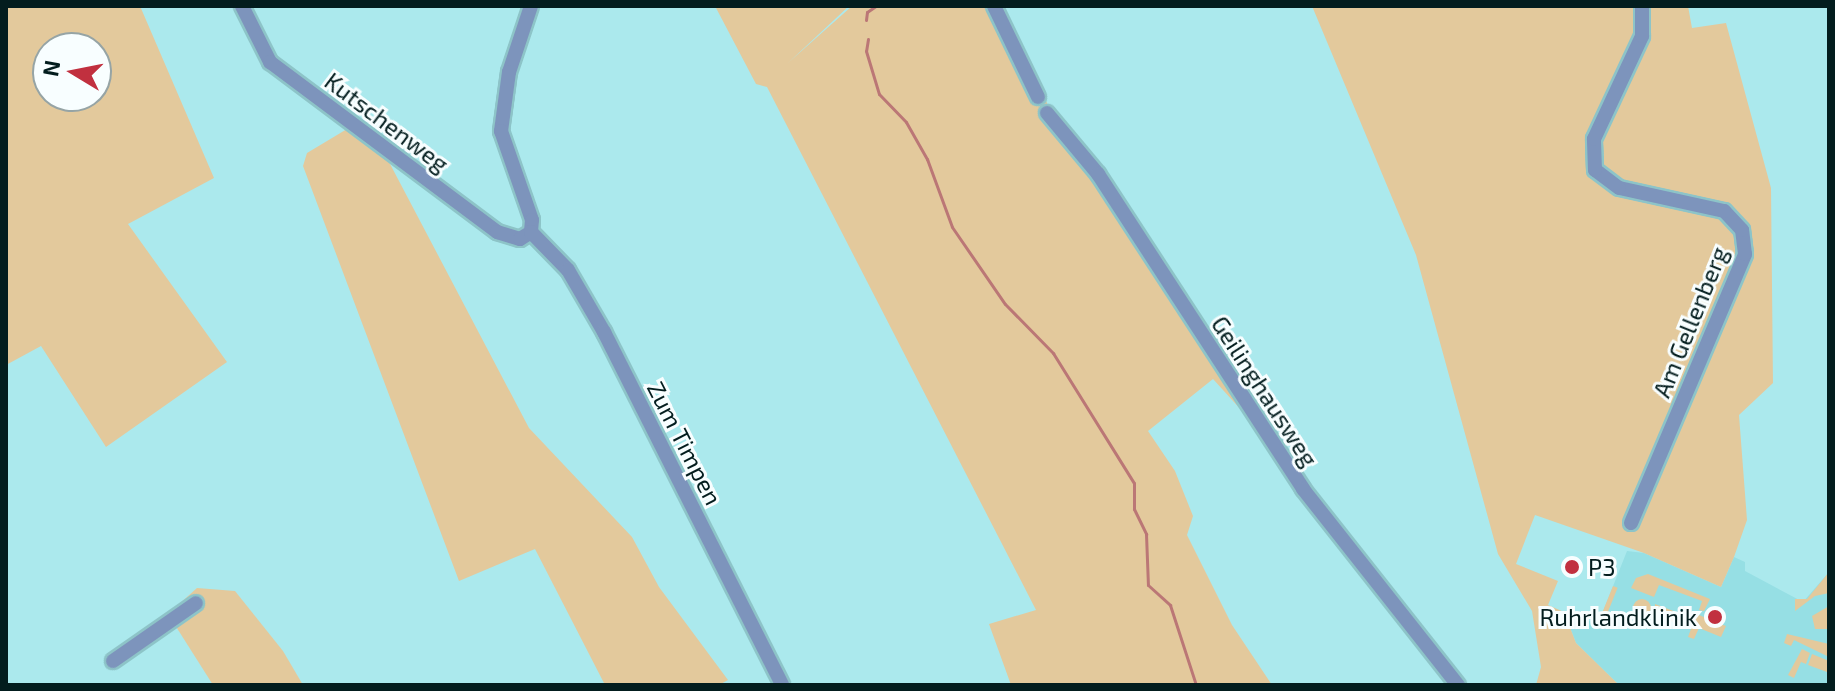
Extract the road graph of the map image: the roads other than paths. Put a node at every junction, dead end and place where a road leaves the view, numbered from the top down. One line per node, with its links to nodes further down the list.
1 (242, 6): 7 (street, Kutschenweg)
2 (531, 6): 7 (street)
3 (994, 6): 5 (street)
4 (1642, 6): 8 (street, Am Gellenberg)
5 (1038, 97)
6 (1047, 113): 12 (street, Geilinghausweg)
7 (531, 232): 11 (street, Zum Timpen)
8 (1631, 523)
9 (196, 603): 10 (street)
10 (113, 661)
11 (782, 685)
12 (1458, 685)

